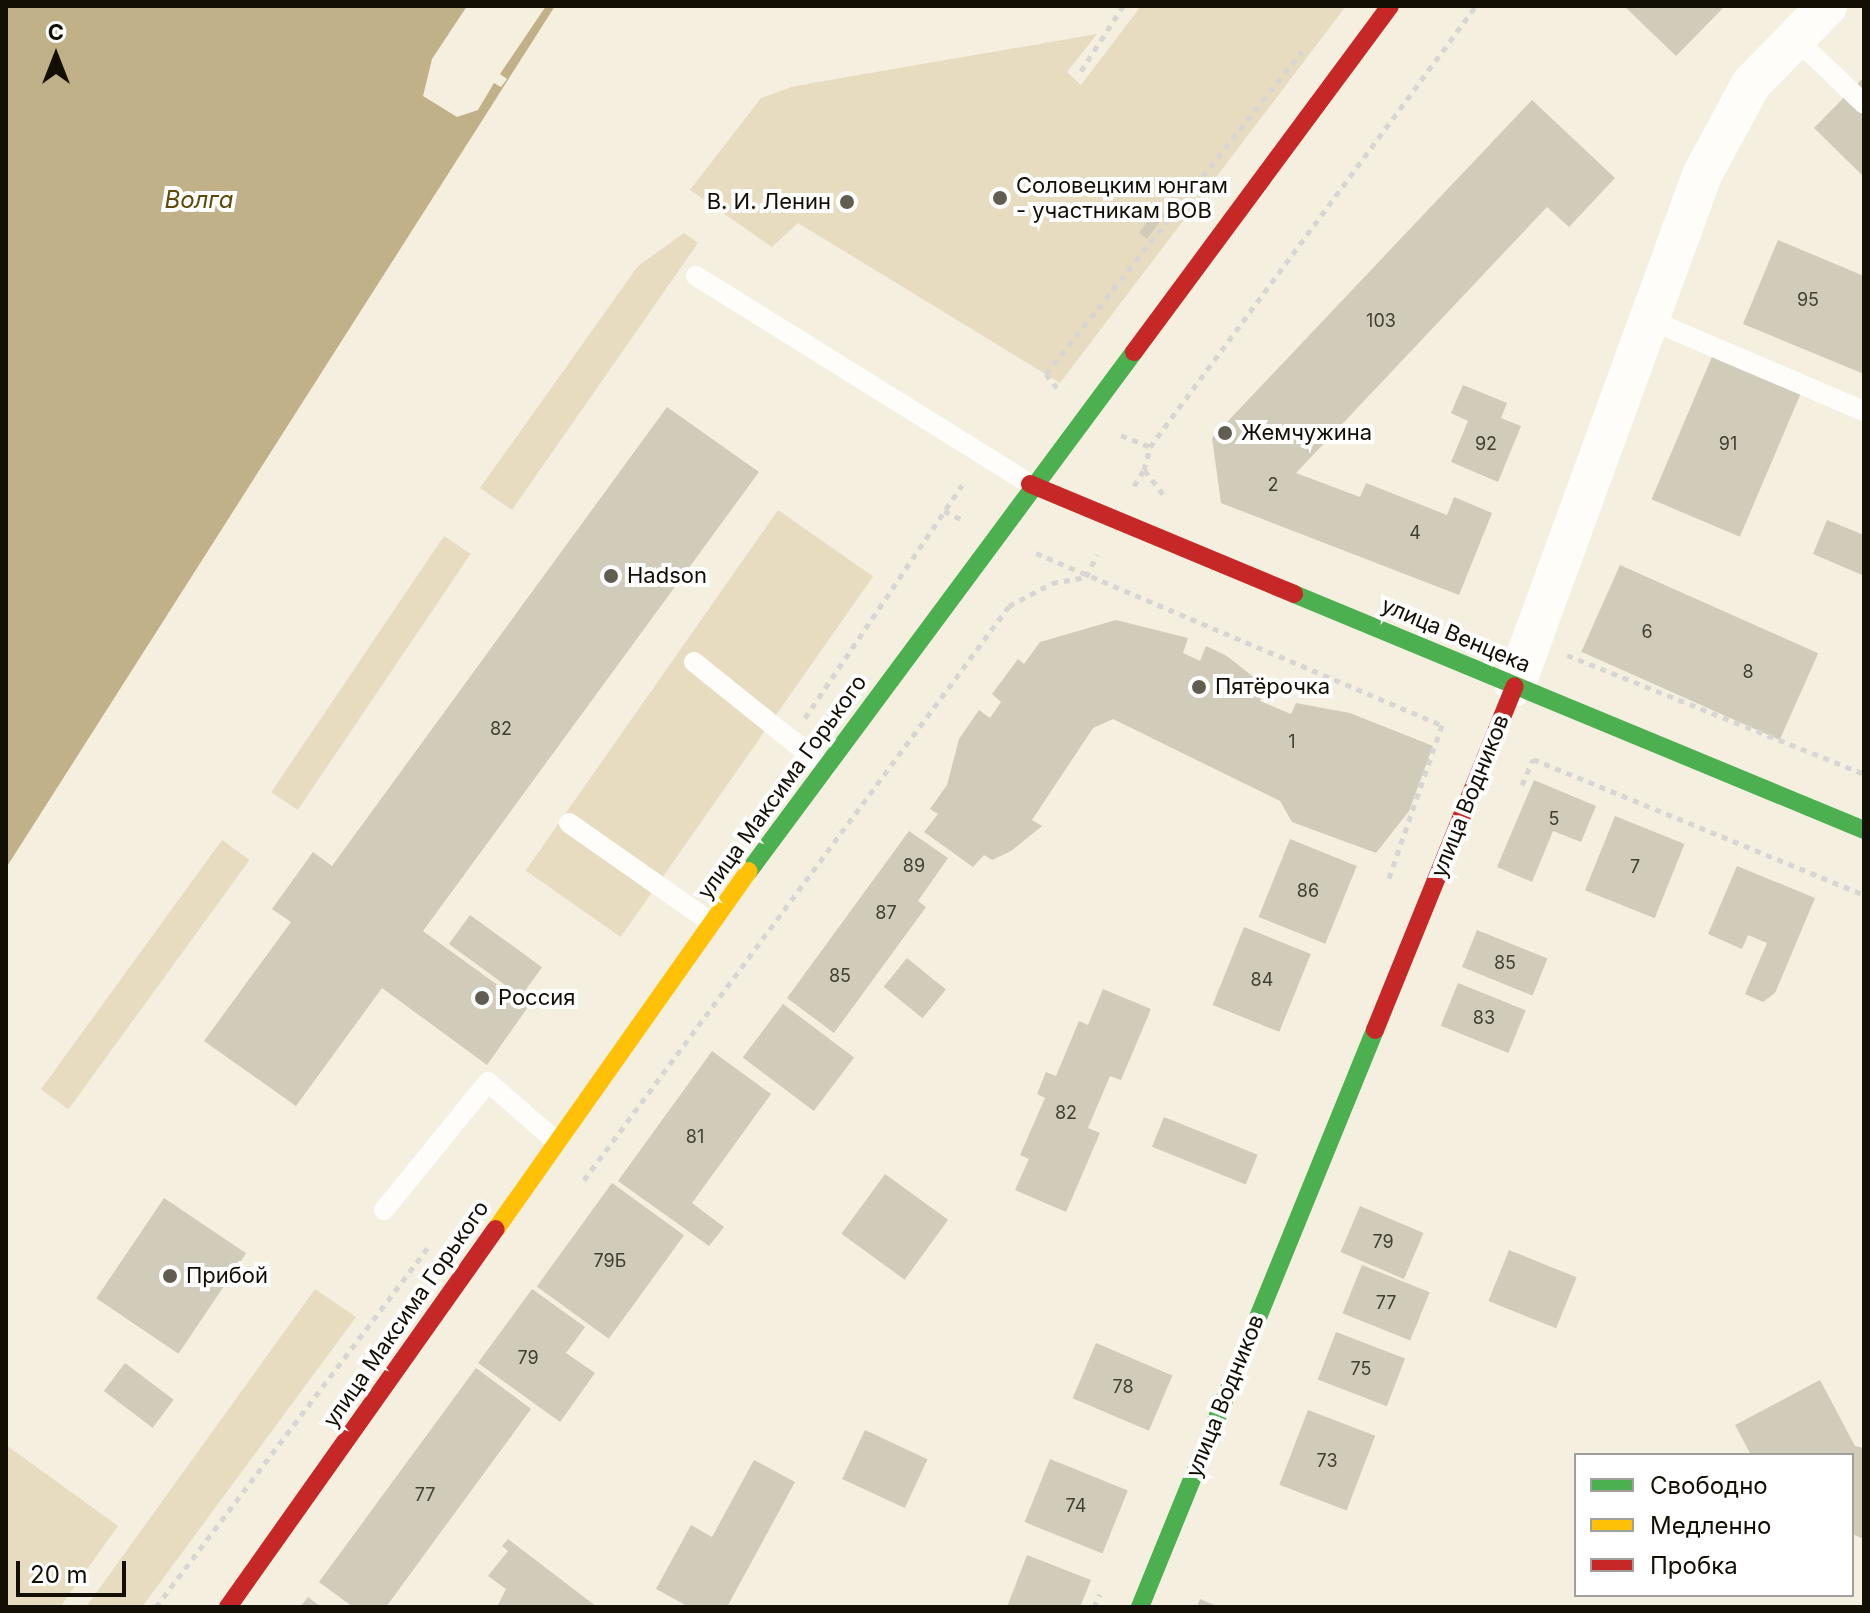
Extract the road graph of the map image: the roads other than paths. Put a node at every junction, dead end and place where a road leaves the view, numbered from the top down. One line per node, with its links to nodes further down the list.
1 (1390, 6): 8 (main road, улица Максима Горького)
2 (1827, 6): 3 (street, улица Водников)
3 (1795, 38): 4 (lane); 6 (street, улица Водников)
4 (1864, 104)
5 (696, 276): 8 (lane)
6 (1648, 319): 7 (lane); 10 (street, улица Водников)
7 (1864, 411)
8 (1030, 484): 10 (main road, улица Венцека); 11 (main road, улица Максима Горького)
9 (694, 662): 11 (lane)
10 (1515, 686): 13 (main road, улица Венцека); 18 (main road, улица Водников)
11 (826, 768): 14 (main road, улица Максима Горького)
12 (569, 823): 14 (lane)
13 (1864, 830)
14 (712, 923): 15 (main road, улица Максима Горького)
15 (557, 1142): 16 (lane); 17 (main road, улица Максима Горького)
16 (384, 1210)
17 (228, 1607)
18 (1140, 1607)

